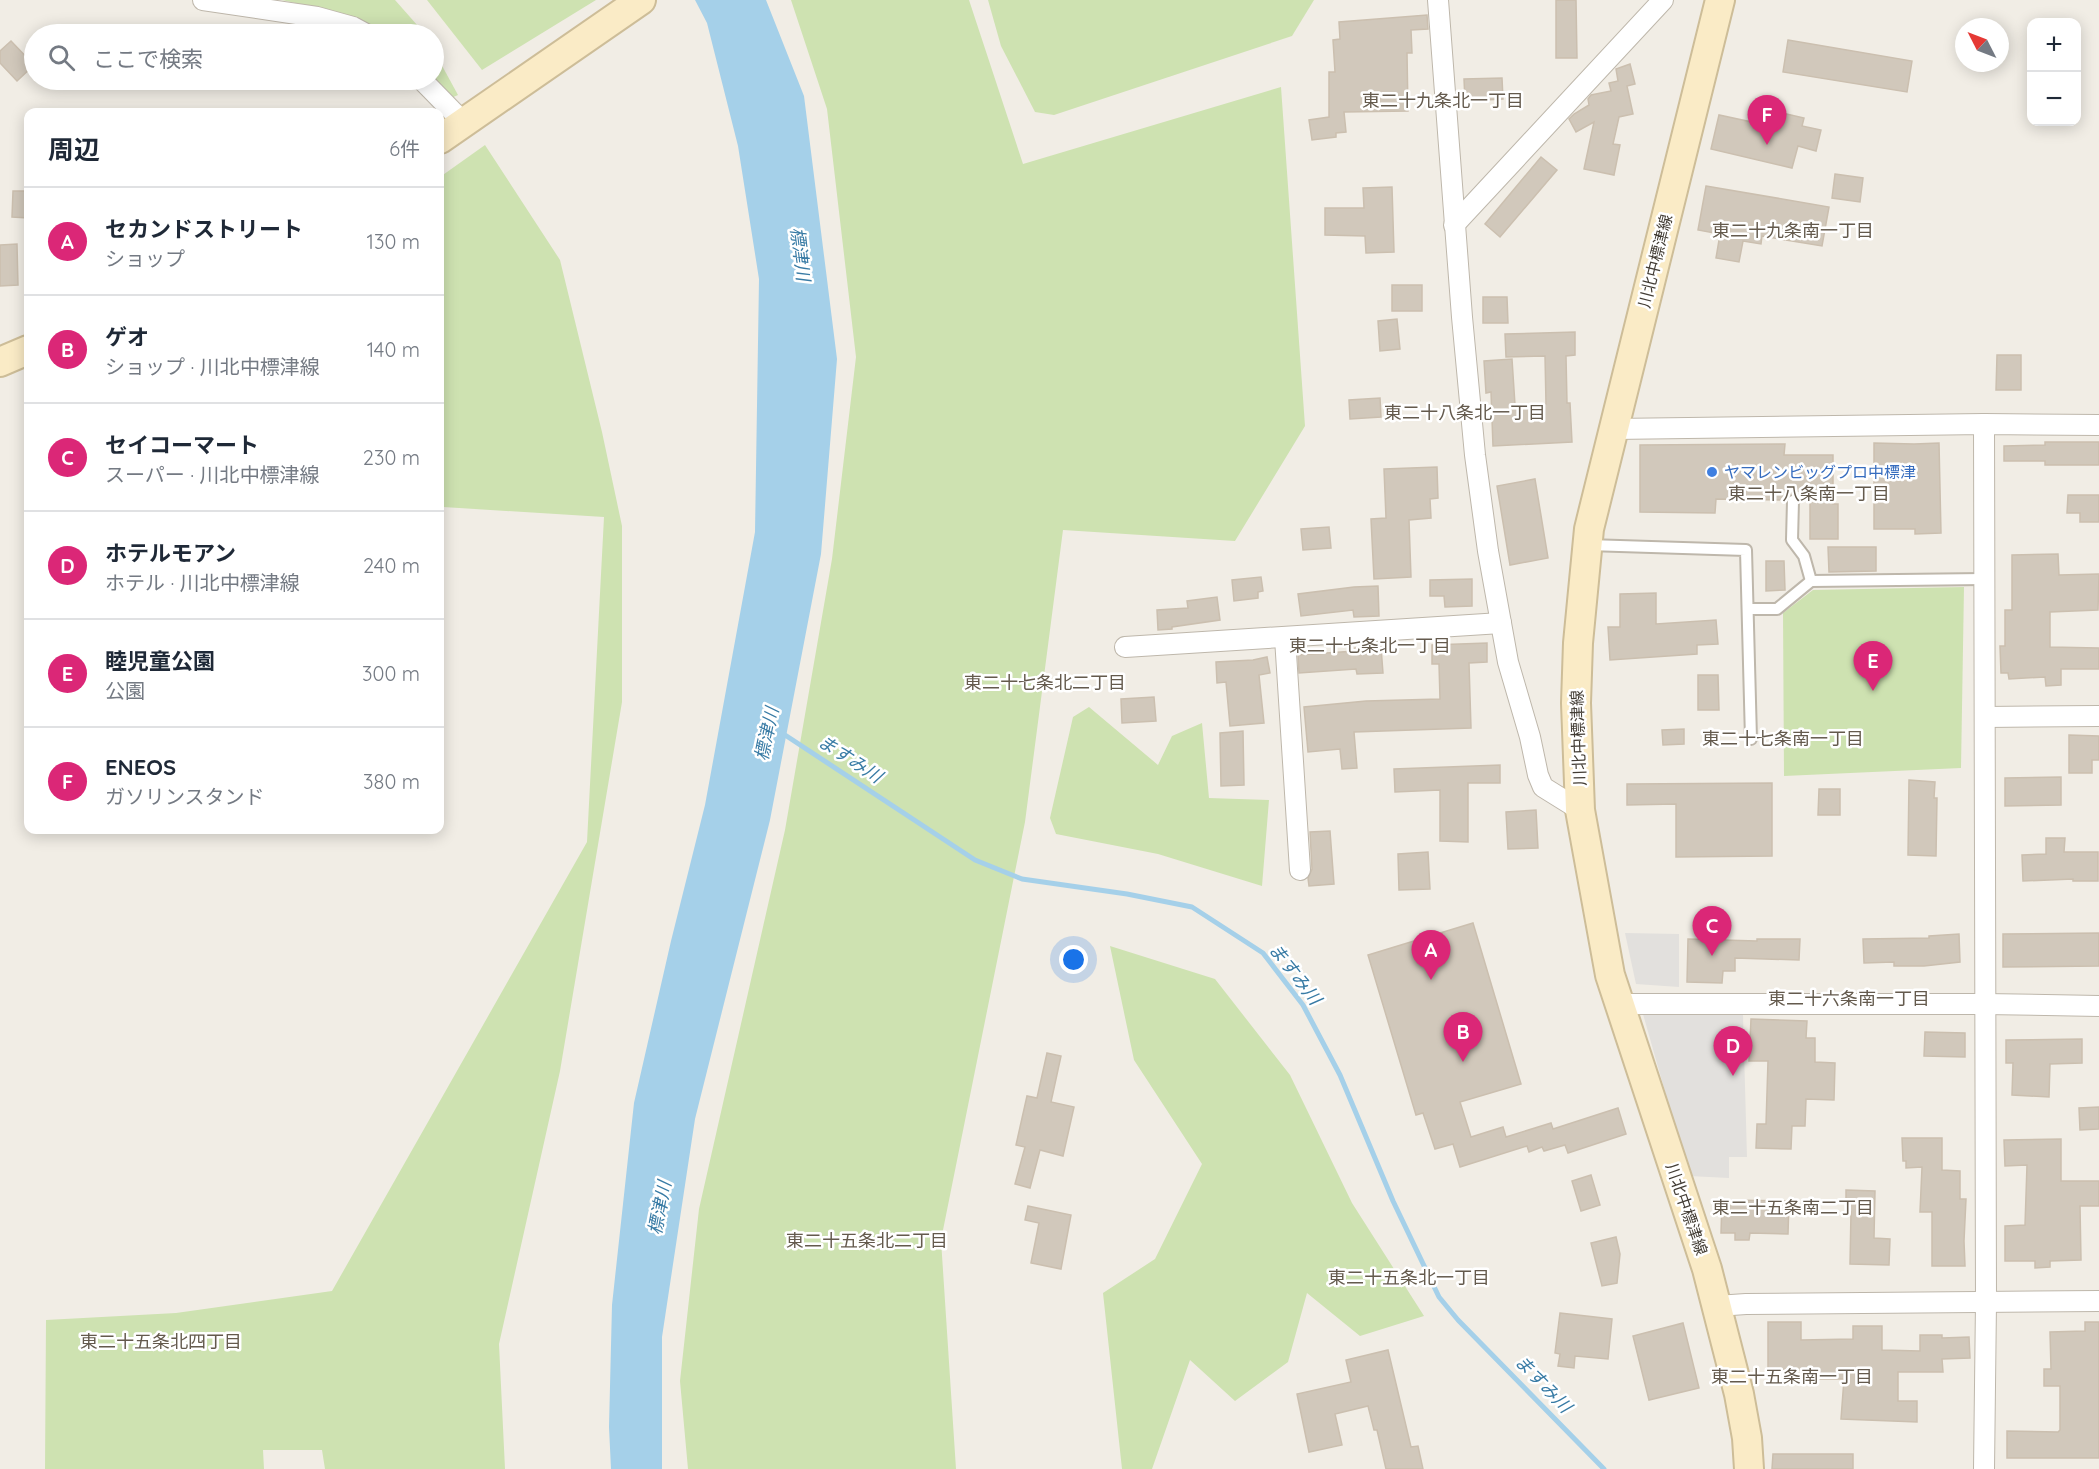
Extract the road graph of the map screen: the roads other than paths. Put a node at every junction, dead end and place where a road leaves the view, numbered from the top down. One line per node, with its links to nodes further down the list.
1 (203, 0): 6 (street)
2 (641, 0): 8 (main road)
3 (1438, 0): 10 (street)
4 (1663, 0): 10 (street)
5 (1720, 0): 15 (main road, 川北中標津線)
6 (342, 24)
7 (432, 90): 8 (street)
8 (464, 123): 9 (main road)
9 (444, 136)
10 (1455, 225): 21 (street)
11 (24, 352): 12 (main road)
12 (0, 362)
13 (1984, 424): 14 (street); 15 (street); 18 (street)
14 (2099, 425)
15 (1614, 429): 17 (main road, 川北中標津線)
16 (1793, 501): 19 (lane)
17 (1587, 545): 20 (lane); 27 (main road, 川北中標津線)
18 (1984, 579): 19 (lane); 25 (street)
19 (1811, 581): 20 (lane)
20 (1748, 609): 26 (lane)
21 (1501, 623): 22 (street); 27 (street)
22 (1285, 638): 23 (street); 28 (street)
23 (1125, 646)
24 (2099, 716): 25 (street)
25 (1985, 717): 30 (street)
26 (1752, 739)
27 (1580, 810): 29 (main road, 川北中標津線)
28 (1300, 870)
29 (1619, 1004): 30 (street); 34 (main road, 川北中標津線)
30 (1984, 1004): 31 (street); 33 (street)
31 (2099, 1006)
32 (2099, 1301): 33 (street)
33 (1986, 1302): 34 (street); 36 (street)
34 (1717, 1306): 35 (main road, 川北中標津線)
35 (1749, 1469)
36 (1984, 1469)

